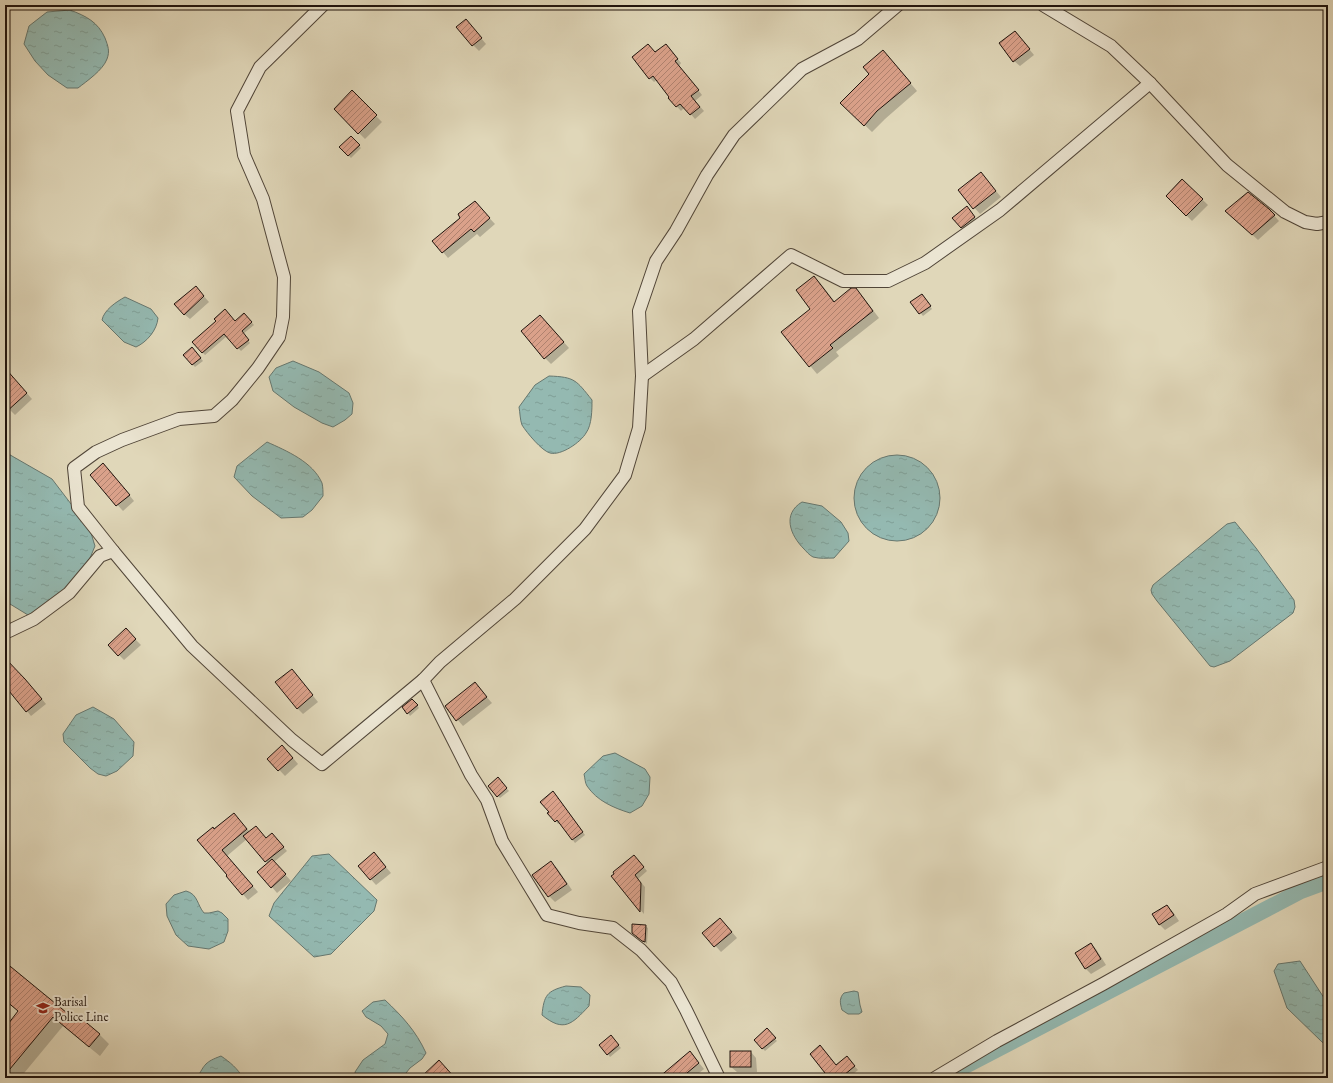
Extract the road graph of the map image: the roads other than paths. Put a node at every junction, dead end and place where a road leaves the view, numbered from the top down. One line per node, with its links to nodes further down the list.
1 (323, 5): 7 (street)
2 (898, 5): 6 (street)
3 (1043, 5): 4 (street)
4 (1150, 83): 5 (street); 6 (street)
5 (1328, 222)
6 (642, 376): 9 (street)
7 (113, 551): 8 (street); 9 (street)
8 (5, 631)
9 (423, 680): 11 (street)
10 (1328, 867): 12 (street)
11 (719, 1078)
12 (935, 1078)

